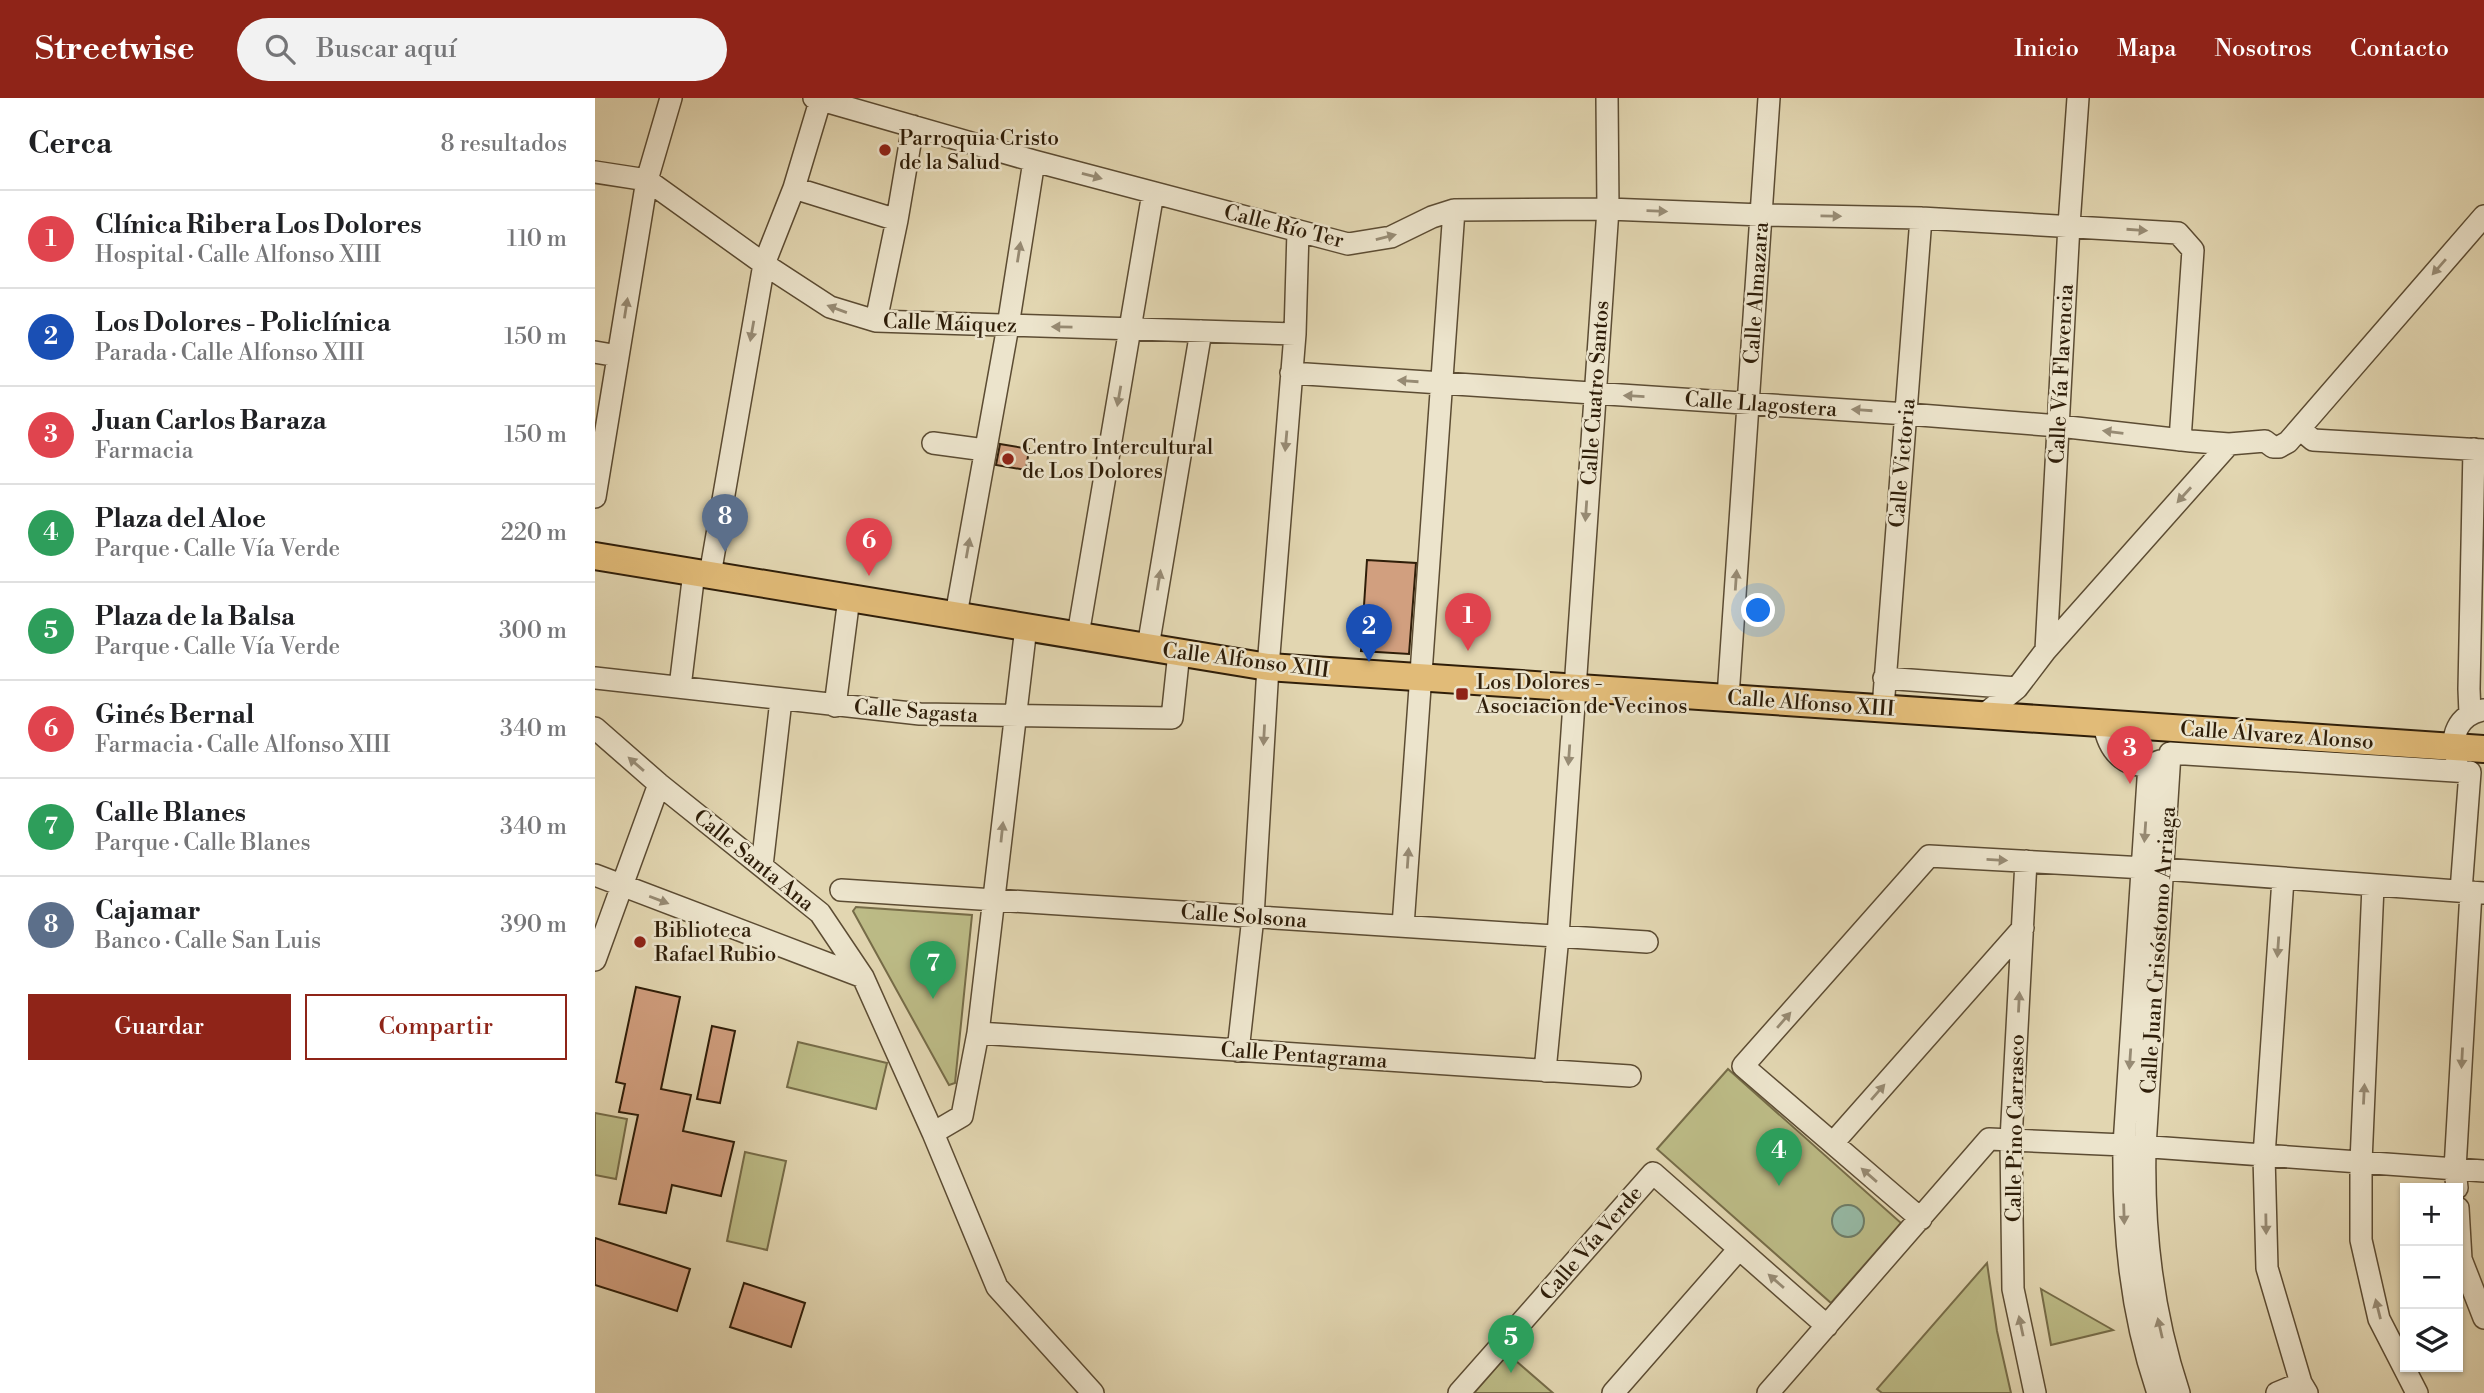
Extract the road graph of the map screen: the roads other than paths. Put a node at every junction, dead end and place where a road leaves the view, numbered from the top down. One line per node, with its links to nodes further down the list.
1 (671, 98): 9 (street)
2 (1607, 98): 12 (street, Calle Cuatro Santos)
3 (1769, 98): 14 (street, Calle Almazara)
4 (2078, 98): 18 (street, Calle Vía Flavencia)
5 (818, 99): 6 (street, Calle Río Ter); 10 (street)
6 (913, 126): 7 (street, Calle Río Ter); 17 (street)
7 (1034, 161): 11 (street, Calle Río Ter, one-way to 11); 22 (street, one-way to 7)
8 (595, 172): 9 (street)
9 (647, 180): 20 (street, Calle Máiquez); 27 (street, one-way to 9)
10 (794, 188): 17 (street); 20 (street)
11 (1153, 193): 19 (street, Calle Río Ter); 23 (street)
12 (1608, 209): 13 (street, Calle Río Ter); 14 (street, Calle Río Ter, one-way to 14); 30 (street, Calle Cuatro Santos)
13 (1454, 210): 19 (street, Calle Río Ter, one-way to 13); 29 (street)
14 (1763, 215): 16 (street, Calle Río Ter, one-way to 16); 31 (street, Calle Almazara)
15 (2484, 216): 34 (street, Calle Llagostera, one-way to 34)
16 (1921, 218): 18 (street, Calle Río Ter); 32 (street, Calle Victoria)
17 (897, 220): 21 (street)
18 (2069, 225): 33 (street, Calle Vía Flavencia); 35 (street, Calle Río Ter, one-way to 35)
19 (1298, 231): 25 (street)
20 (764, 264): 21 (street, Calle Máiquez, one-way to 20); 42 (street, one-way to 42)
21 (876, 321): 22 (street, Calle Máiquez)
22 (1008, 326): 23 (street, Calle Máiquez, one-way to 22); 39 (street)
23 (1131, 328): 24 (street, Calle Máiquez); 46 (street, one-way to 46)
24 (1201, 331): 25 (street, Calle Máiquez); 47 (street, one-way to 24)
25 (1295, 334): 28 (street)
26 (595, 352): 27 (street)
27 (618, 356): 40 (street)
28 (1291, 373): 29 (street, Calle Llagostera, one-way to 28); 50 (street, one-way to 50)
29 (1442, 383): 30 (street, Calle Llagostera); 51 (street)
30 (1595, 394): 31 (street, Calle Llagostera, one-way to 30); 55 (street, Calle Cuatro Santos, one-way to 55)
31 (1748, 403): 32 (street, Calle Llagostera, one-way to 31); 57 (street, Calle Almazara, one-way to 31)
32 (1907, 414): 33 (street, Calle Llagostera); 53 (street, Calle Victoria)
33 (2059, 426): 35 (street, Calle Llagostera, one-way to 33); 48 (street, Calle Vía Flavencia)
34 (2300, 429): 37 (street, Calle Llagostera); 38 (street)
35 (2180, 440): 37 (street, Calle Llagostera)
36 (933, 443): 39 (street)
37 (2229, 444): 48 (street, one-way to 48)
38 (2479, 449): 61 (street)
39 (985, 450): 44 (street, one-way to 39)
40 (595, 496)
41 (595, 556): 42 (main road, Calle Alfonso XIII)
42 (702, 573): 43 (main road, Calle Alfonso XIII); 54 (street)
43 (849, 598): 44 (main road, Calle Alfonso XIII); 59 (street)
44 (956, 615): 45 (main road, Calle Alfonso XIII)
45 (1026, 627): 46 (main road, Calle Alfonso XIII); 63 (street)
46 (1078, 635): 47 (main road, Calle Alfonso XIII)
47 (1148, 647): 49 (main road, Calle Alfonso XIII)
48 (2046, 650): 56 (street)
49 (1178, 652): 50 (main road, Calle Alfonso XIII); 63 (street, Calle Sagasta)
50 (1268, 667): 51 (main road, Calle Alfonso XIII); 84 (street, one-way to 84)
51 (1422, 677): 55 (main road, Calle Alfonso XIII); 85 (street, one-way to 51)
52 (595, 678): 54 (street, Calle Sagasta)
53 (1884, 678): 56 (street); 60 (street, Calle Victoria)
54 (680, 687): 58 (street, Calle Sagasta)
55 (1573, 687): 57 (main road, Calle Alfonso XIII); 87 (street, Calle Cuatro Santos, one-way to 87)
56 (2017, 688): 62 (street)
57 (1728, 698): 60 (main road, Calle Alfonso XIII)
58 (781, 699): 59 (street, Calle Sagasta); 75 (street)
59 (835, 706): 63 (street, Calle Sagasta)
60 (1883, 708): 62 (main road, Calle Alfonso XIII)
61 (2477, 712): 68 (street)
62 (1985, 714): 64 (main road, Calle Alfonso XIII)
63 (1014, 716): 83 (street, one-way to 63)
64 (2029, 717): 65 (main road, Calle Álvarez Alonso)
65 (2104, 723): 67 (main road, Calle Álvarez Alonso); 71 (street)
66 (595, 728): 73 (street, Calle Santa Ana, one-way to 66)
67 (2181, 729): 68 (main road, Calle Álvarez Alonso); 70 (street)
68 (2453, 747): 69 (main road, Calle Álvarez Alonso); 72 (street)
69 (2484, 749)
70 (2170, 753): 71 (street); 72 (street, Calle Álvarez Alonso); 76 (street, Calle Juan Crisóstomo Arriaga)
71 (2149, 764): 76 (street, Calle Juan Crisóstomo Arriaga, one-way to 76)
72 (2477, 774): 82 (street)
73 (659, 784): 75 (street, Calle Santa Ana); 79 (street)
74 (2027, 861): 76 (street); 86 (street, Calle Pino Carrasco); 97 (street, one-way to 74)
75 (762, 866): 90 (street, Calle Santa Ana)
76 (2153, 869): 78 (street); 98 (street, Calle Juan Crisóstomo Arriaga)
77 (595, 875): 79 (street)
78 (2283, 879): 80 (street); 99 (street, one-way to 99)
79 (623, 886): 89 (street); 90 (street, one-way to 90)
80 (2373, 886): 82 (street); 100 (street, one-way to 80)
81 (841, 890): 83 (street, Calle Solsona)
82 (2472, 892): 102 (street, one-way to 102)
83 (995, 900): 84 (street, Calle Solsona); 91 (street)
84 (1253, 917): 85 (street, Calle Solsona); 92 (street)
85 (1403, 926): 87 (street, Calle Solsona)
86 (2023, 928): 96 (street, Calle Pino Carrasco, one-way to 86); 97 (street, one-way to 86)
87 (1558, 936): 88 (street, Calle Solsona); 93 (street, Calle Cuatro Santos)
88 (1647, 942)
89 (595, 960)
90 (863, 977): 95 (street, Calle Santa Ana)
91 (978, 1034): 92 (street, Calle Pentagrama); 95 (street)
92 (1238, 1051): 93 (street, Calle Pentagrama)
93 (1545, 1071): 94 (street, Calle Pentagrama)
94 (1630, 1076)
95 (933, 1133): 109 (street, Calle Santa Ana)
96 (2011, 1140): 98 (street); 103 (street); 113 (street, Calle Pino Carrasco, one-way to 96)
97 (1833, 1143): 103 (street, one-way to 97)
98 (2135, 1146): 99 (street); 114 (street, one-way to 114); 115 (street, one-way to 98)
99 (2264, 1156): 100 (street); 108 (street, one-way to 108)
100 (2361, 1163): 102 (street); 117 (street, one-way to 100)
101 (2484, 1171): 102 (street)
102 (2456, 1179)
103 (1921, 1219): 107 (street)
104 (2460, 1246): 106 (street)
105 (1739, 1249): 107 (street, Calle Vía Verde, one-way to 105); 110 (street, Calle Vía Verde); 111 (street)
106 (2484, 1318)
107 (1827, 1326): 112 (street)
108 (2304, 1388): 116 (street)
109 (1093, 1393)
110 (1459, 1393)
111 (1613, 1393)
112 (1768, 1393)
113 (2035, 1393)
114 (2158, 1393)
115 (2179, 1393)
116 (2277, 1393)
117 (2417, 1393)

